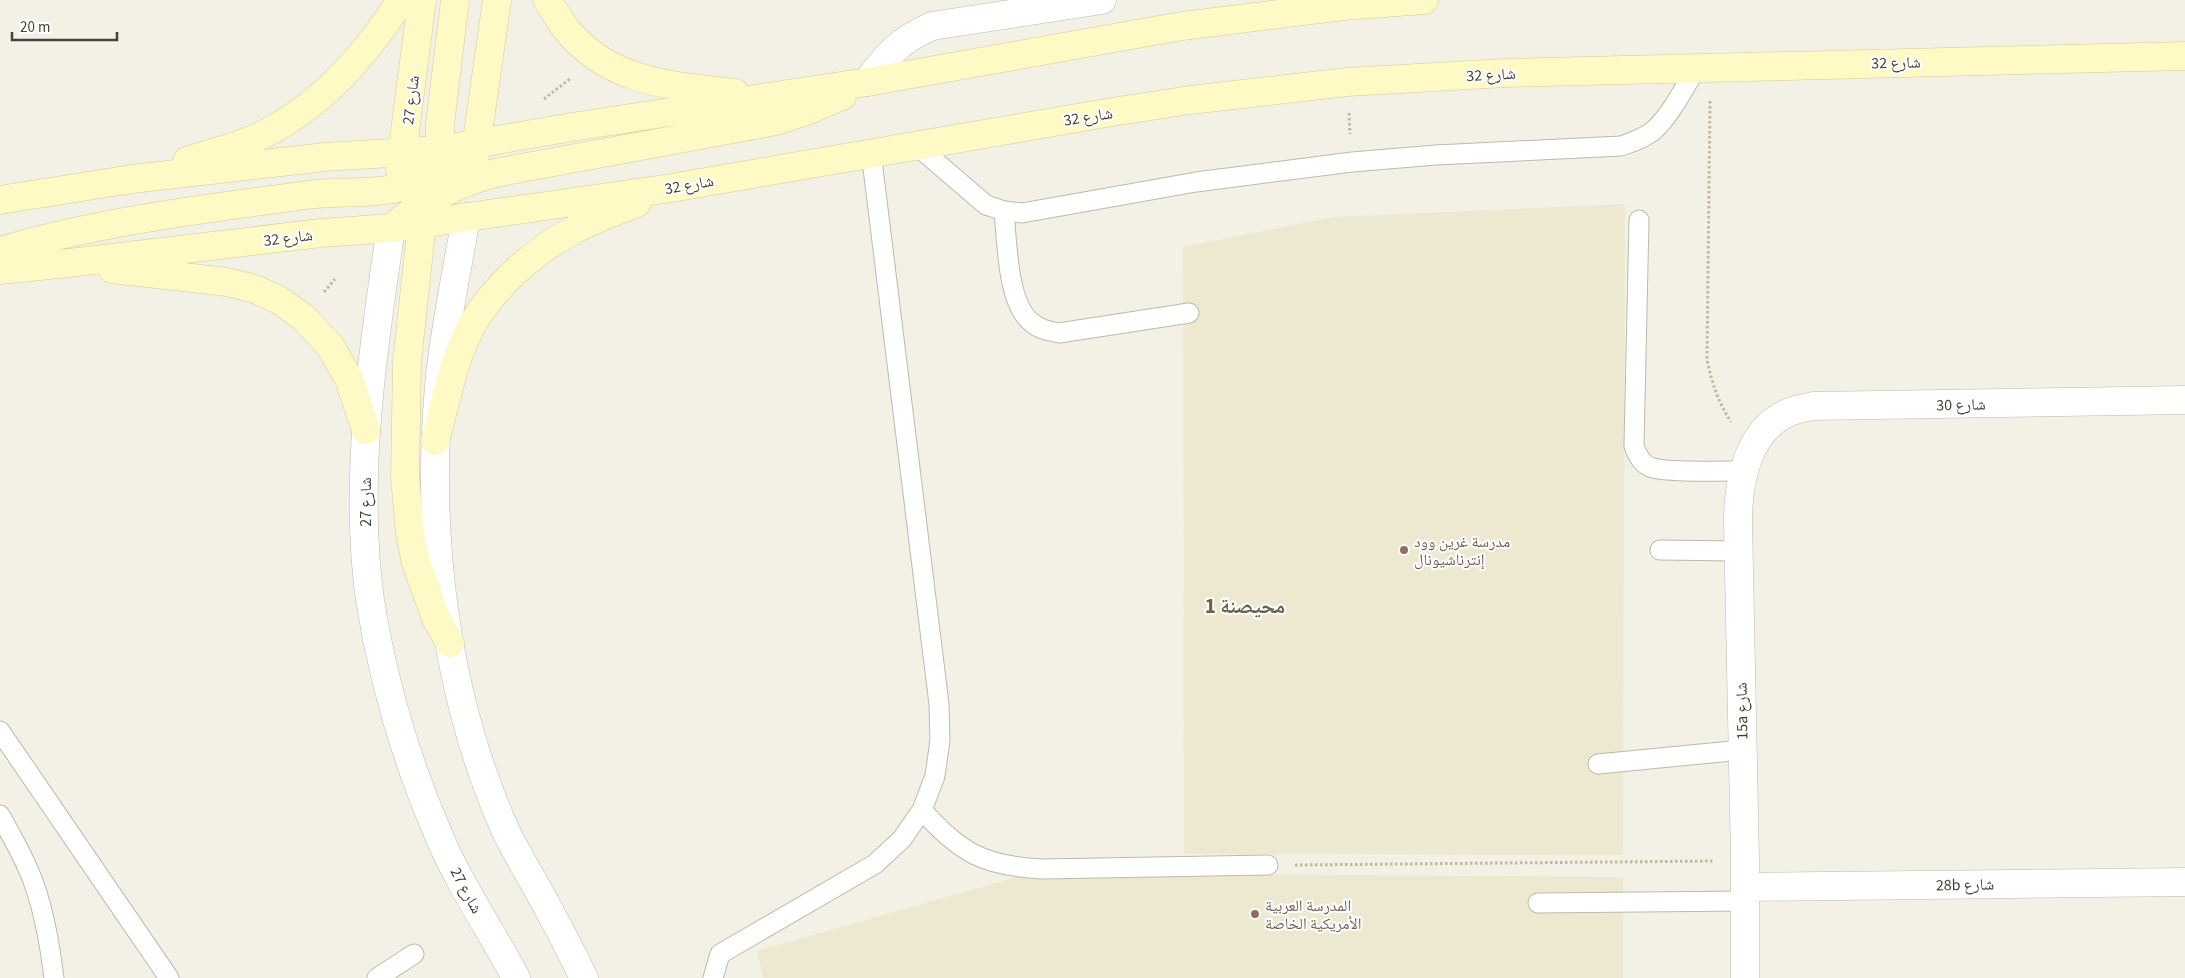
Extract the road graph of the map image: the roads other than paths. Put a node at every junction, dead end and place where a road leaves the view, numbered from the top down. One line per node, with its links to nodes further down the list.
1 (401, 0): 17 (street)
2 (422, 0): 14 (street, شارع 27)
3 (455, 0): 16 (street)
4 (496, 0): 12 (street)
5 (547, 0): 11 (street)
6 (1102, 0): 10 (street)
7 (1424, 0): 10 (street)
8 (2185, 56): 9 (street, شارع 32)
9 (1704, 67): 13 (street, شارع 32); 21 (lane)
10 (867, 82): 11 (street); 16 (street)
11 (771, 97): 12 (street)
12 (477, 144): 16 (street)
13 (916, 145): 15 (street, شارع 32); 21 (lane)
14 (403, 152): 16 (street); 17 (street); 20 (street, شارع 27)
15 (871, 152): 18 (street, شارع 32); 39 (lane)
16 (452, 171): 20 (street); 22 (street)
17 (132, 179): 19 (street)
18 (671, 188): 22 (street, شارع 32); 31 (street)
19 (0, 200)
20 (414, 200): 22 (street, شارع 32); 24 (street, شارع 32); 24 (street, شارع 27); 25 (street); 35 (street)
21 (1004, 211): 28 (lane)
22 (466, 217): 31 (street)
23 (1639, 220): 32 (lane)
24 (391, 228): 26 (street, شارع 32); 30 (street, شارع 27)
25 (0, 251)
26 (69, 264): 27 (street, شارع 32); 30 (street)
27 (0, 270)
28 (1189, 313)
29 (2185, 400): 32 (street, شارع 30)
30 (366, 430): 49 (street, شارع 27)
31 (435, 441): 35 (street)
32 (1748, 459): 34 (street, 15a شارع)
33 (1660, 550): 34 (lane)
34 (1738, 551): 37 (street, 15a شارع)
35 (450, 644): 50 (street)
36 (0, 731): 47 (lane)
37 (1742, 750): 38 (lane); 43 (street, 15a شارع)
38 (1598, 764)
39 (922, 810): 41 (lane); 51 (lane)
40 (0, 815): 46 (lane)
41 (1268, 865)
42 (2185, 882): 43 (street, 28b شارع)
43 (1745, 894): 44 (lane); 52 (street, 15a شارع)
44 (1538, 903)
45 (414, 954): 48 (lane)
46 (54, 978)
47 (169, 978)
48 (377, 978)
49 (516, 978)
50 (584, 978)
51 (713, 978)
52 (1745, 978)

